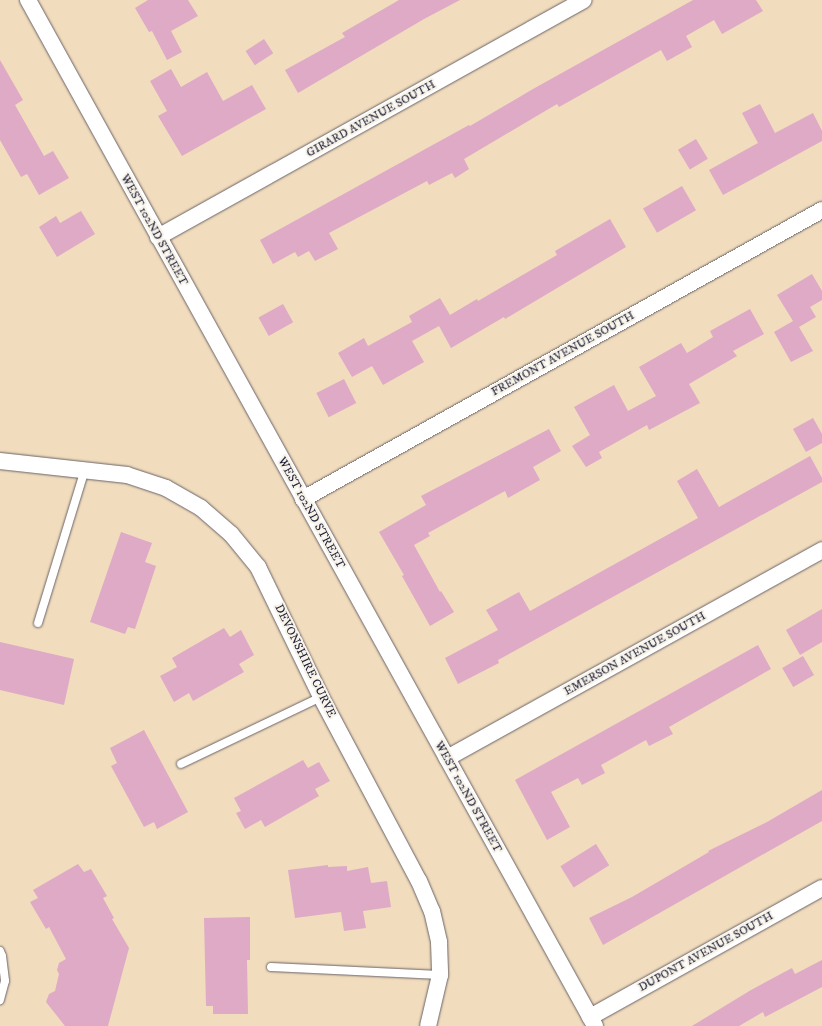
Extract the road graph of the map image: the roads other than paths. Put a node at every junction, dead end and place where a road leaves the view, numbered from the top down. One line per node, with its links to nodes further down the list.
1 (28, 0): 4 (street, WEST 102ND STREET)
2 (584, 0): 4 (street, GIRARD AVENUE SOUTH)
3 (822, 210): 7 (street, FREMONT AVENUE SOUTH)
4 (158, 237): 7 (street, WEST 102ND STREET)
5 (0, 461): 6 (street, DEVONSHIRE CURVE)
6 (85, 469): 9 (lane); 10 (street, DEVONSHIRE CURVE)
7 (303, 499): 11 (street, WEST 102ND STREET)
8 (822, 550): 11 (street, EMERSON AVENUE SOUTH)
9 (38, 623)
10 (320, 697): 12 (lane); 16 (street, DEVONSHIRE CURVE)
11 (447, 758): 18 (street, WEST 102ND STREET)
12 (181, 764)
13 (822, 888): 18 (street, DUPONT AVENUE SOUTH)
14 (0, 951): 17 (lane)
15 (271, 968): 16 (lane)
16 (440, 975): 19 (street, DEVONSHIRE CURVE)
17 (0, 1000)
18 (593, 1021)
19 (428, 1026)

